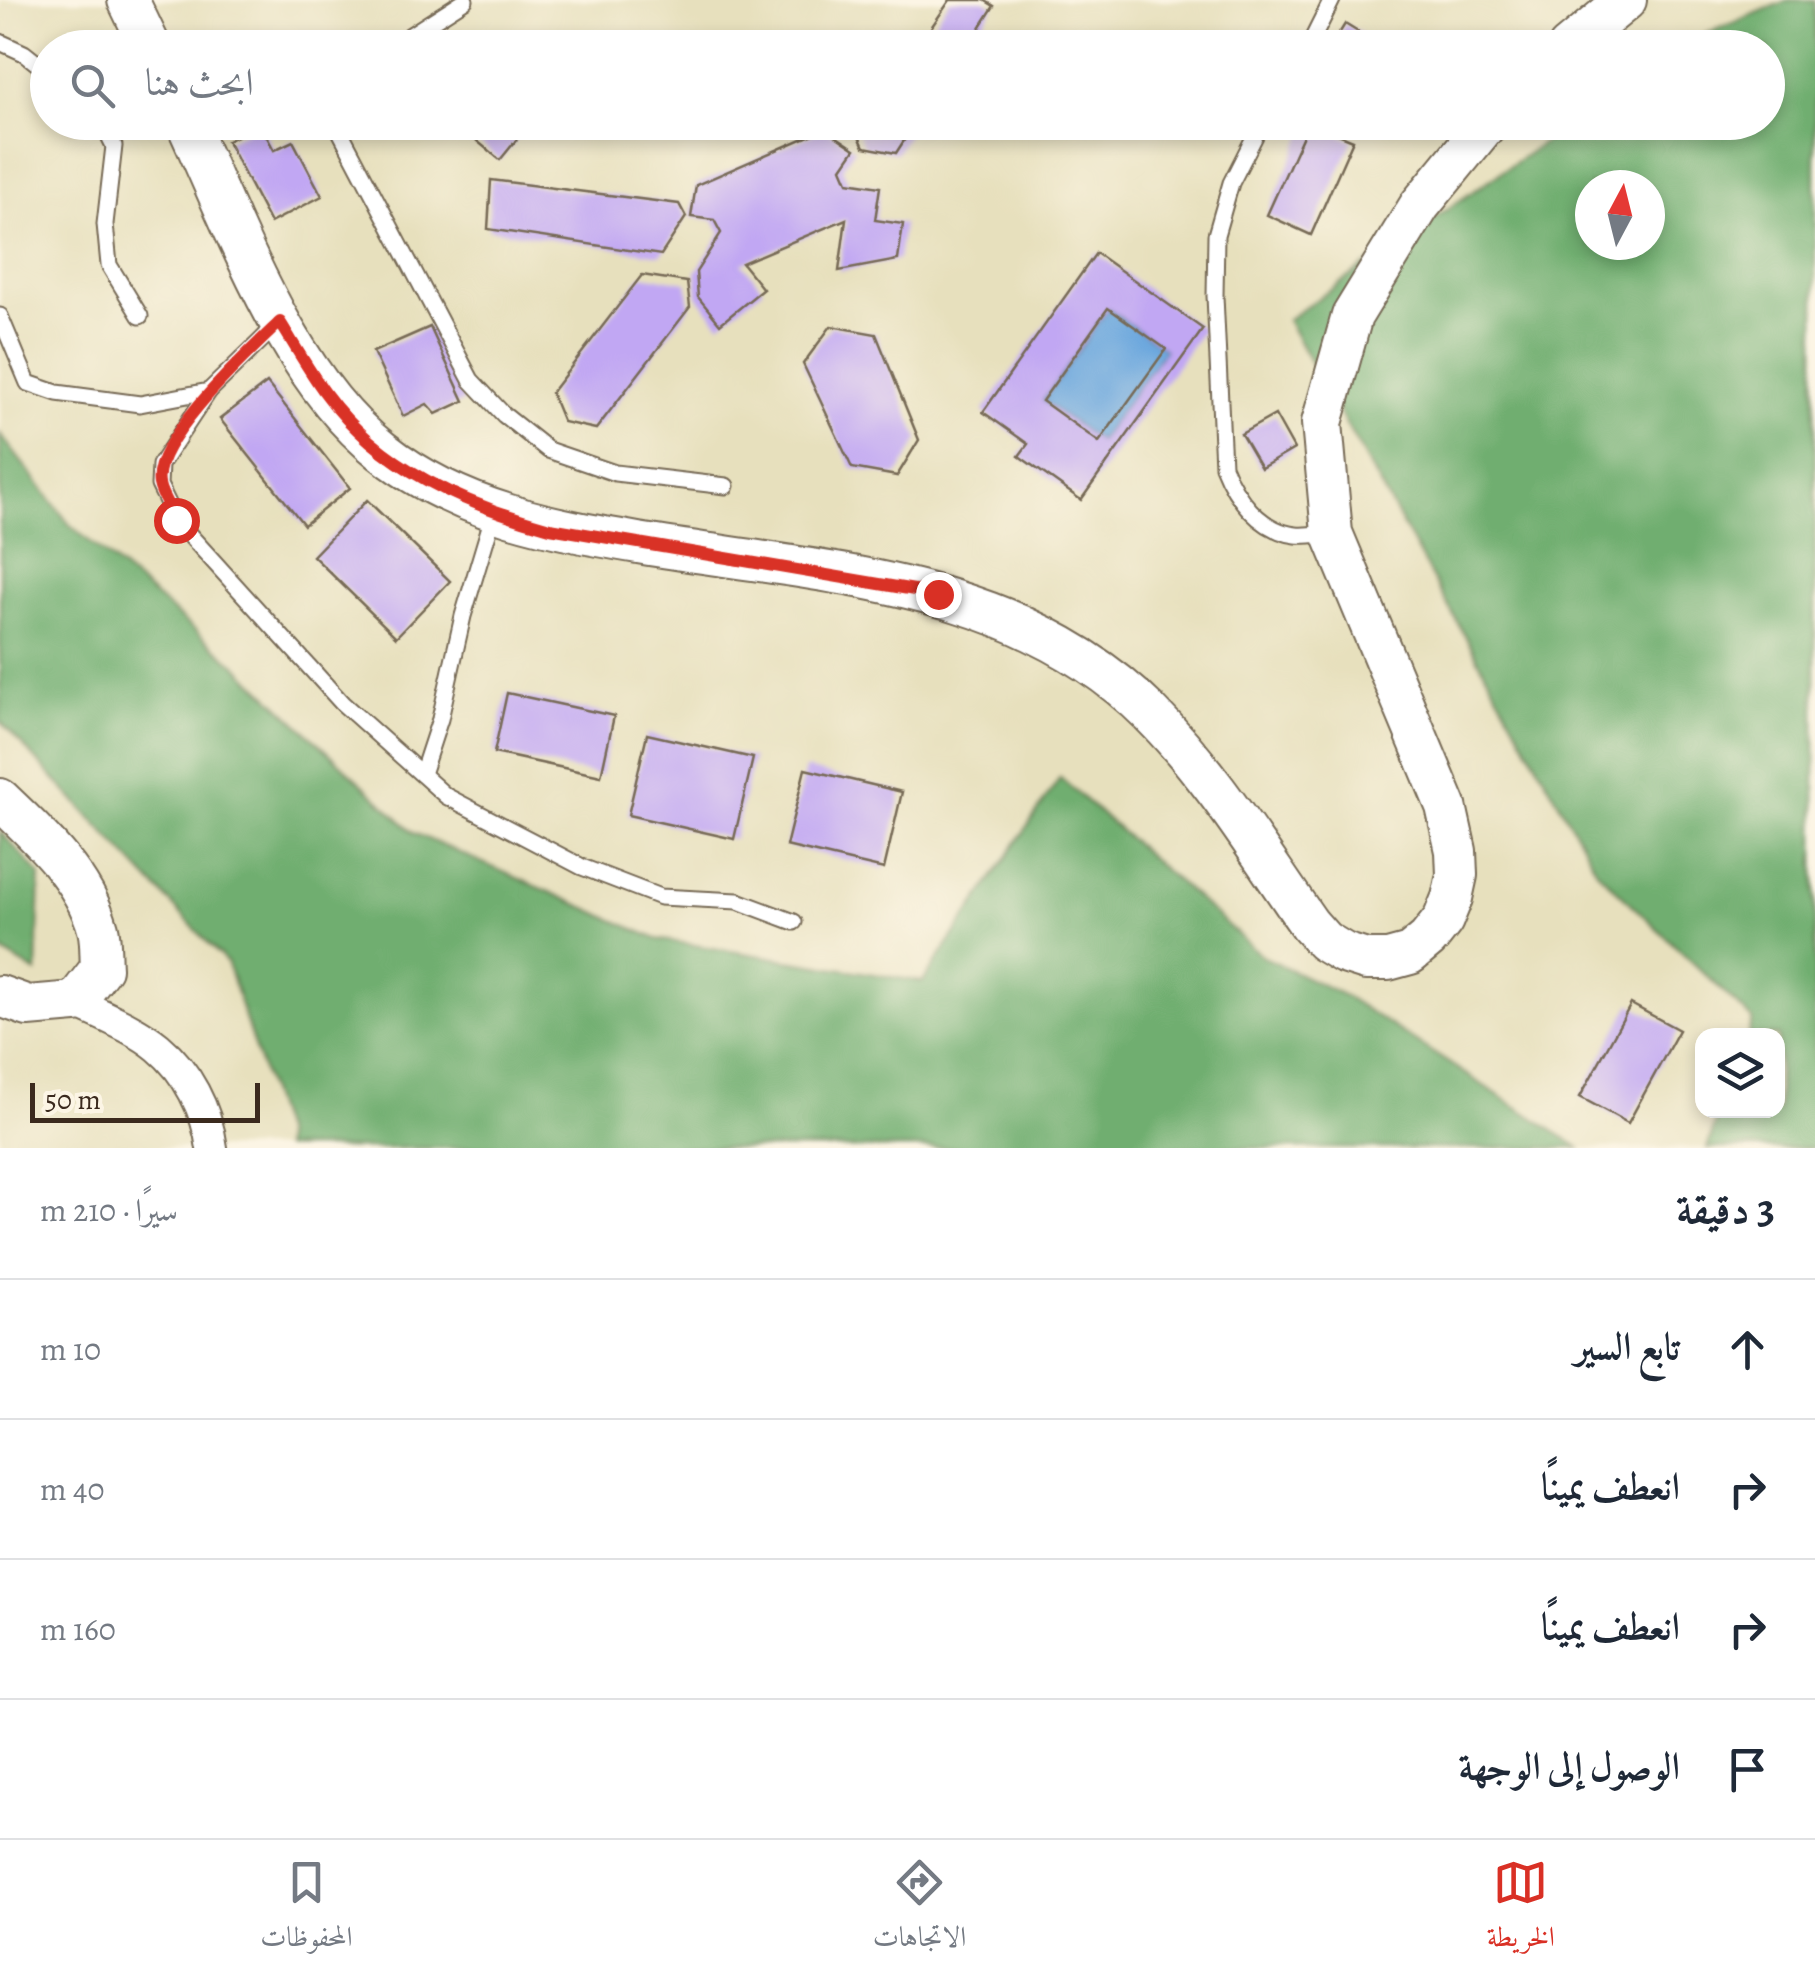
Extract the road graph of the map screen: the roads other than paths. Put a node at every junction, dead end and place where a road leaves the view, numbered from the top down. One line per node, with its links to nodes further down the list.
1 (128, 0): 7 (street)
2 (433, 0): 6 (lane)
3 (465, 0): 6 (lane)
4 (1332, 0): 9 (lane)
5 (1626, 0): 10 (street)
6 (436, 19): 8 (lane)
7 (142, 30)
8 (419, 30)
9 (1317, 30)
10 (1590, 30)
11 (0, 42): 12 (lane)
12 (30, 58)
13 (111, 140): 19 (lane)
14 (194, 140): 20 (street)
15 (345, 140): 22 (lane)
16 (1253, 140): 24 (lane)
17 (1473, 140): 24 (street)
18 (0, 316): 21 (lane)
19 (140, 316)
20 (280, 322): 21 (lane); 23 (street)
21 (209, 391): 25 (lane)
22 (726, 486)
23 (494, 512): 24 (street); 25 (lane)
24 (1332, 533)
25 (422, 774): 27 (lane)
26 (0, 799): 29 (street)
27 (794, 922)
28 (0, 996): 29 (street)
29 (75, 1002): 30 (street)
30 (212, 1148)

